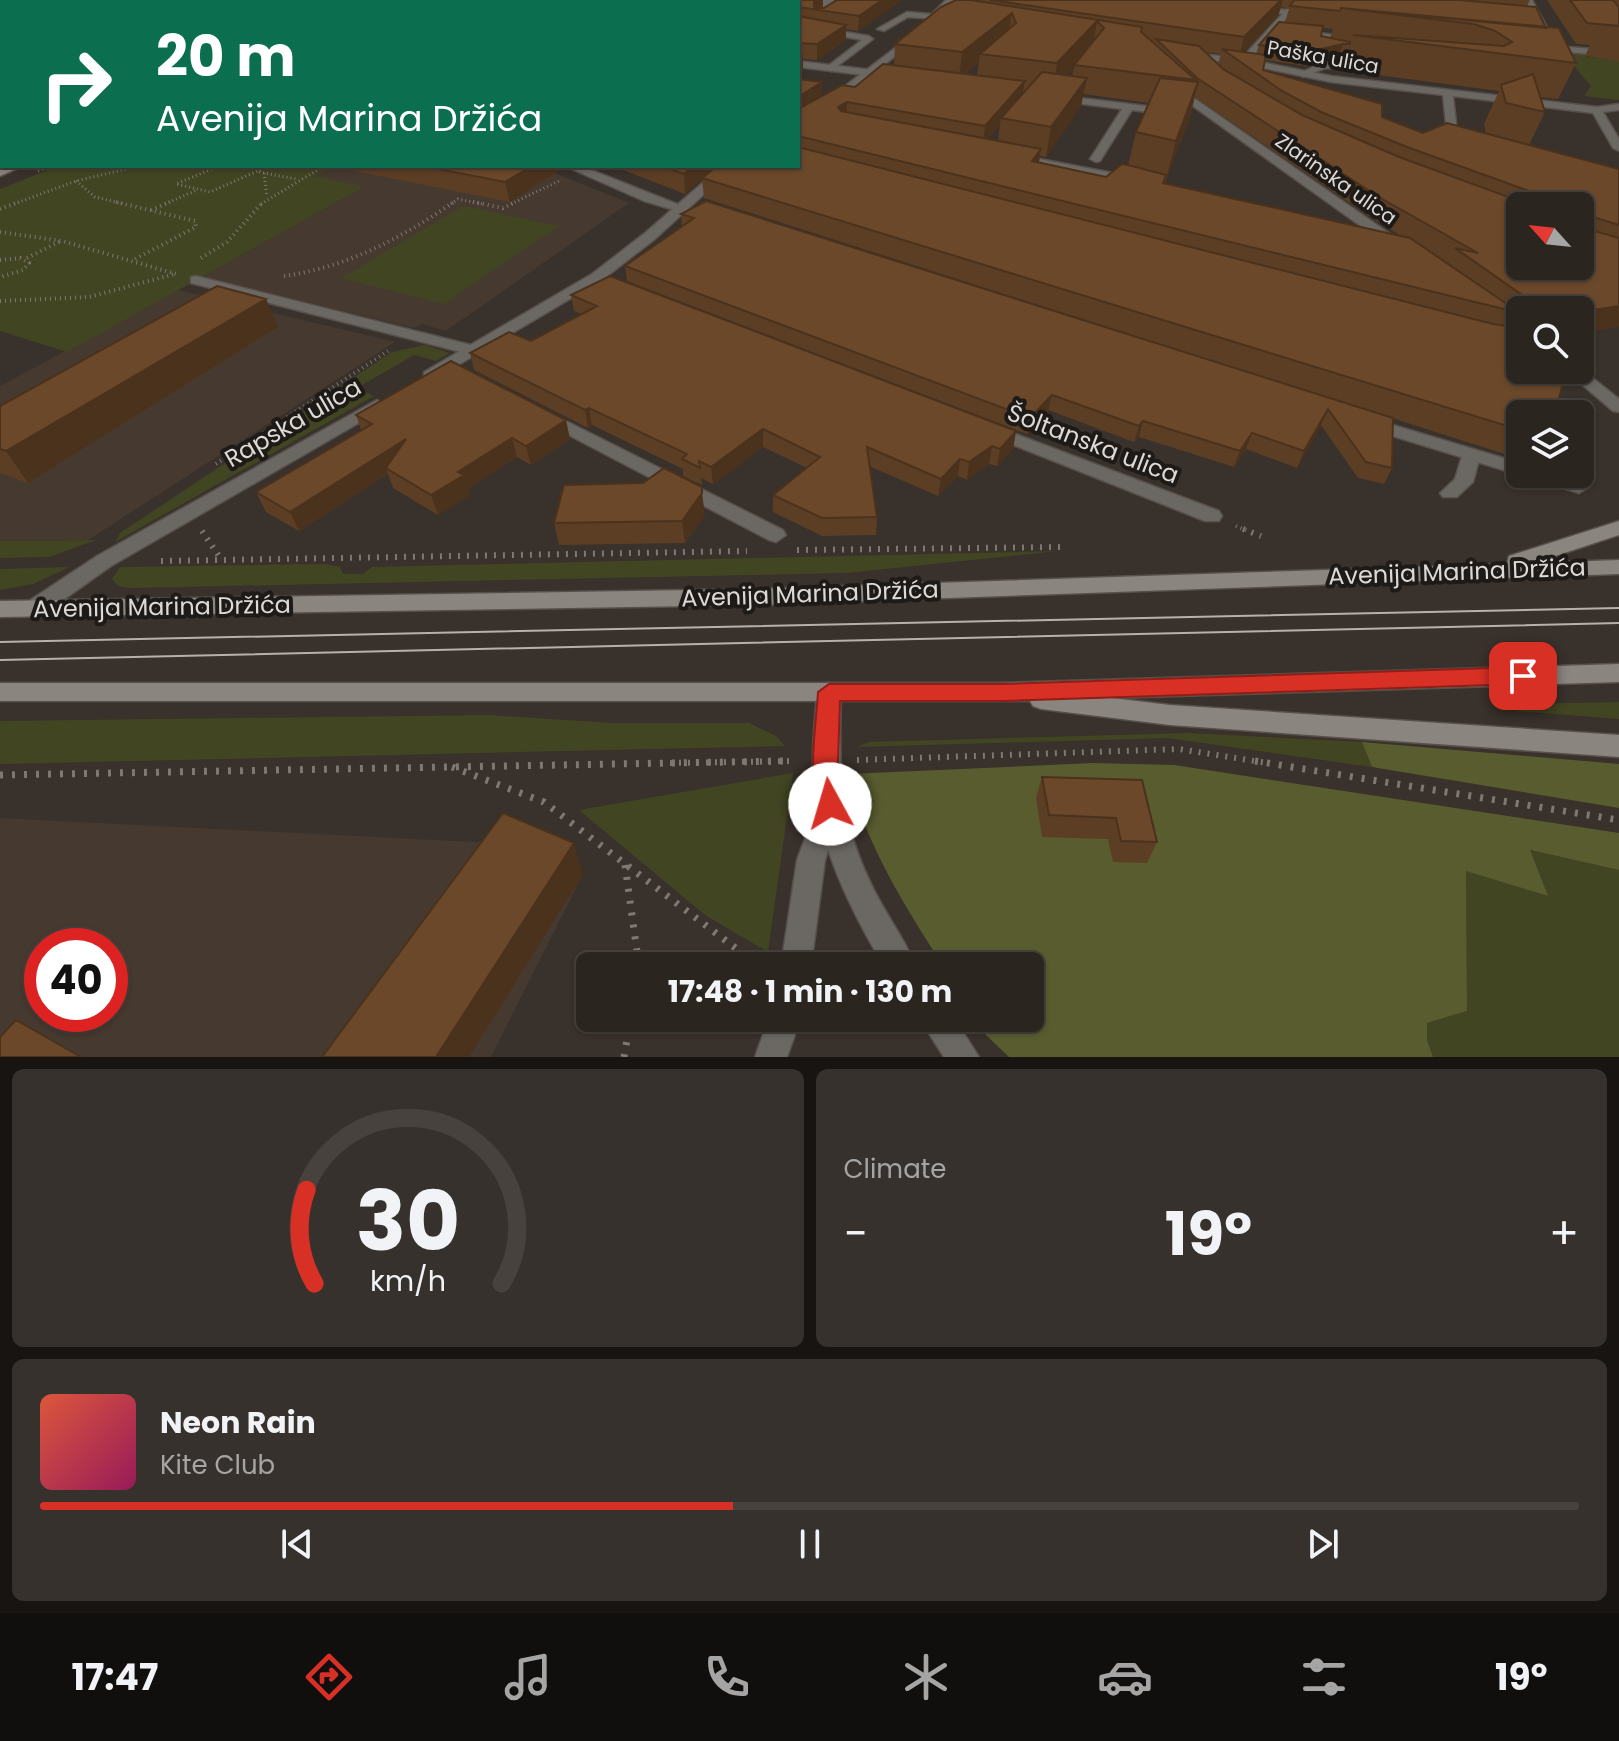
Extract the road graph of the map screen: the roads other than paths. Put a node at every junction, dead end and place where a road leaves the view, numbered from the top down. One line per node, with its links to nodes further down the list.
1 (951, 0): 8 (street)
2 (1201, 0): 7 (street)
3 (1299, 0): 7 (street)
4 (1528, 0): 10 (street)
5 (800, 2): 6 (street)
6 (828, 7)
7 (1286, 12): 14 (street)
8 (931, 16): 12 (street); 13 (street)
9 (1528, 21): 10 (street)
10 (1542, 22): 19 (street)
11 (800, 26): 24 (street)
12 (932, 28)
13 (881, 29)
14 (1272, 29): 16 (street); 22 (street)
15 (919, 34): 27 (street)
16 (1371, 40)
17 (1357, 53): 20 (street)
18 (1173, 54): 21 (street, Paška ulica)
19 (1619, 54)
20 (1372, 55)
21 (1199, 57): 22 (street, Paška ulica); 26 (street)
22 (1244, 61): 28 (street, Paška ulica)
23 (800, 64): 24 (street)
24 (831, 68): 27 (street)
25 (1386, 68): 28 (street)
26 (1212, 71)
27 (869, 72): 29 (street); 37 (street)
28 (1303, 74): 32 (street, Paška ulica)
29 (899, 77)
30 (1162, 78): 36 (street, Zlarinska ulica)
31 (1067, 84): 33 (street)
32 (1448, 93): 35 (street, Paška ulica); 38 (street)
33 (1129, 107): 36 (street); 41 (street)
34 (1619, 107): 35 (street, Paška ulica)
35 (1597, 110): 39 (street)
36 (1210, 116): 46 (street, Zlarinska ulica)
37 (800, 121)
38 (1476, 148)
39 (1619, 148)
40 (1001, 155): 44 (street)
41 (1096, 159)
42 (576, 168): 45 (street)
43 (727, 168): 45 (street, Rapska ulica)
44 (1142, 183)
45 (691, 204): 48 (street, Rapska ulica)
46 (1360, 239)
47 (192, 273): 48 (street)
48 (473, 350): 63 (street, Rapska ulica)
49 (1590, 384): 50 (street)
50 (1619, 407)
51 (531, 408): 59 (street)
52 (1347, 416): 54 (street)
53 (979, 425): 57 (street, Šoltanska ulica)
54 (1471, 456): 55 (street); 56 (street)
55 (1506, 465)
56 (1450, 493)
57 (1212, 516)
58 (1619, 528): 61 (main road)
59 (781, 543)
60 (1619, 567): 61 (main road, Avenija Marina Držića)
61 (1490, 569): 63 (main road, Avenija Marina Držića)
62 (0, 609): 63 (main road, Avenija Marina Držića)
63 (34, 609)
64 (1619, 673): 67 (main road)
65 (0, 692): 66 (main road)
66 (829, 692): 67 (main road); 69 (street)
67 (1001, 692): 68 (main road)
68 (1619, 746)
69 (830, 804): 70 (street); 71 (street)
70 (798, 952)
71 (893, 952)
72 (780, 1032): 74 (street)
73 (945, 1032): 75 (street)
74 (771, 1057)
75 (963, 1057)

